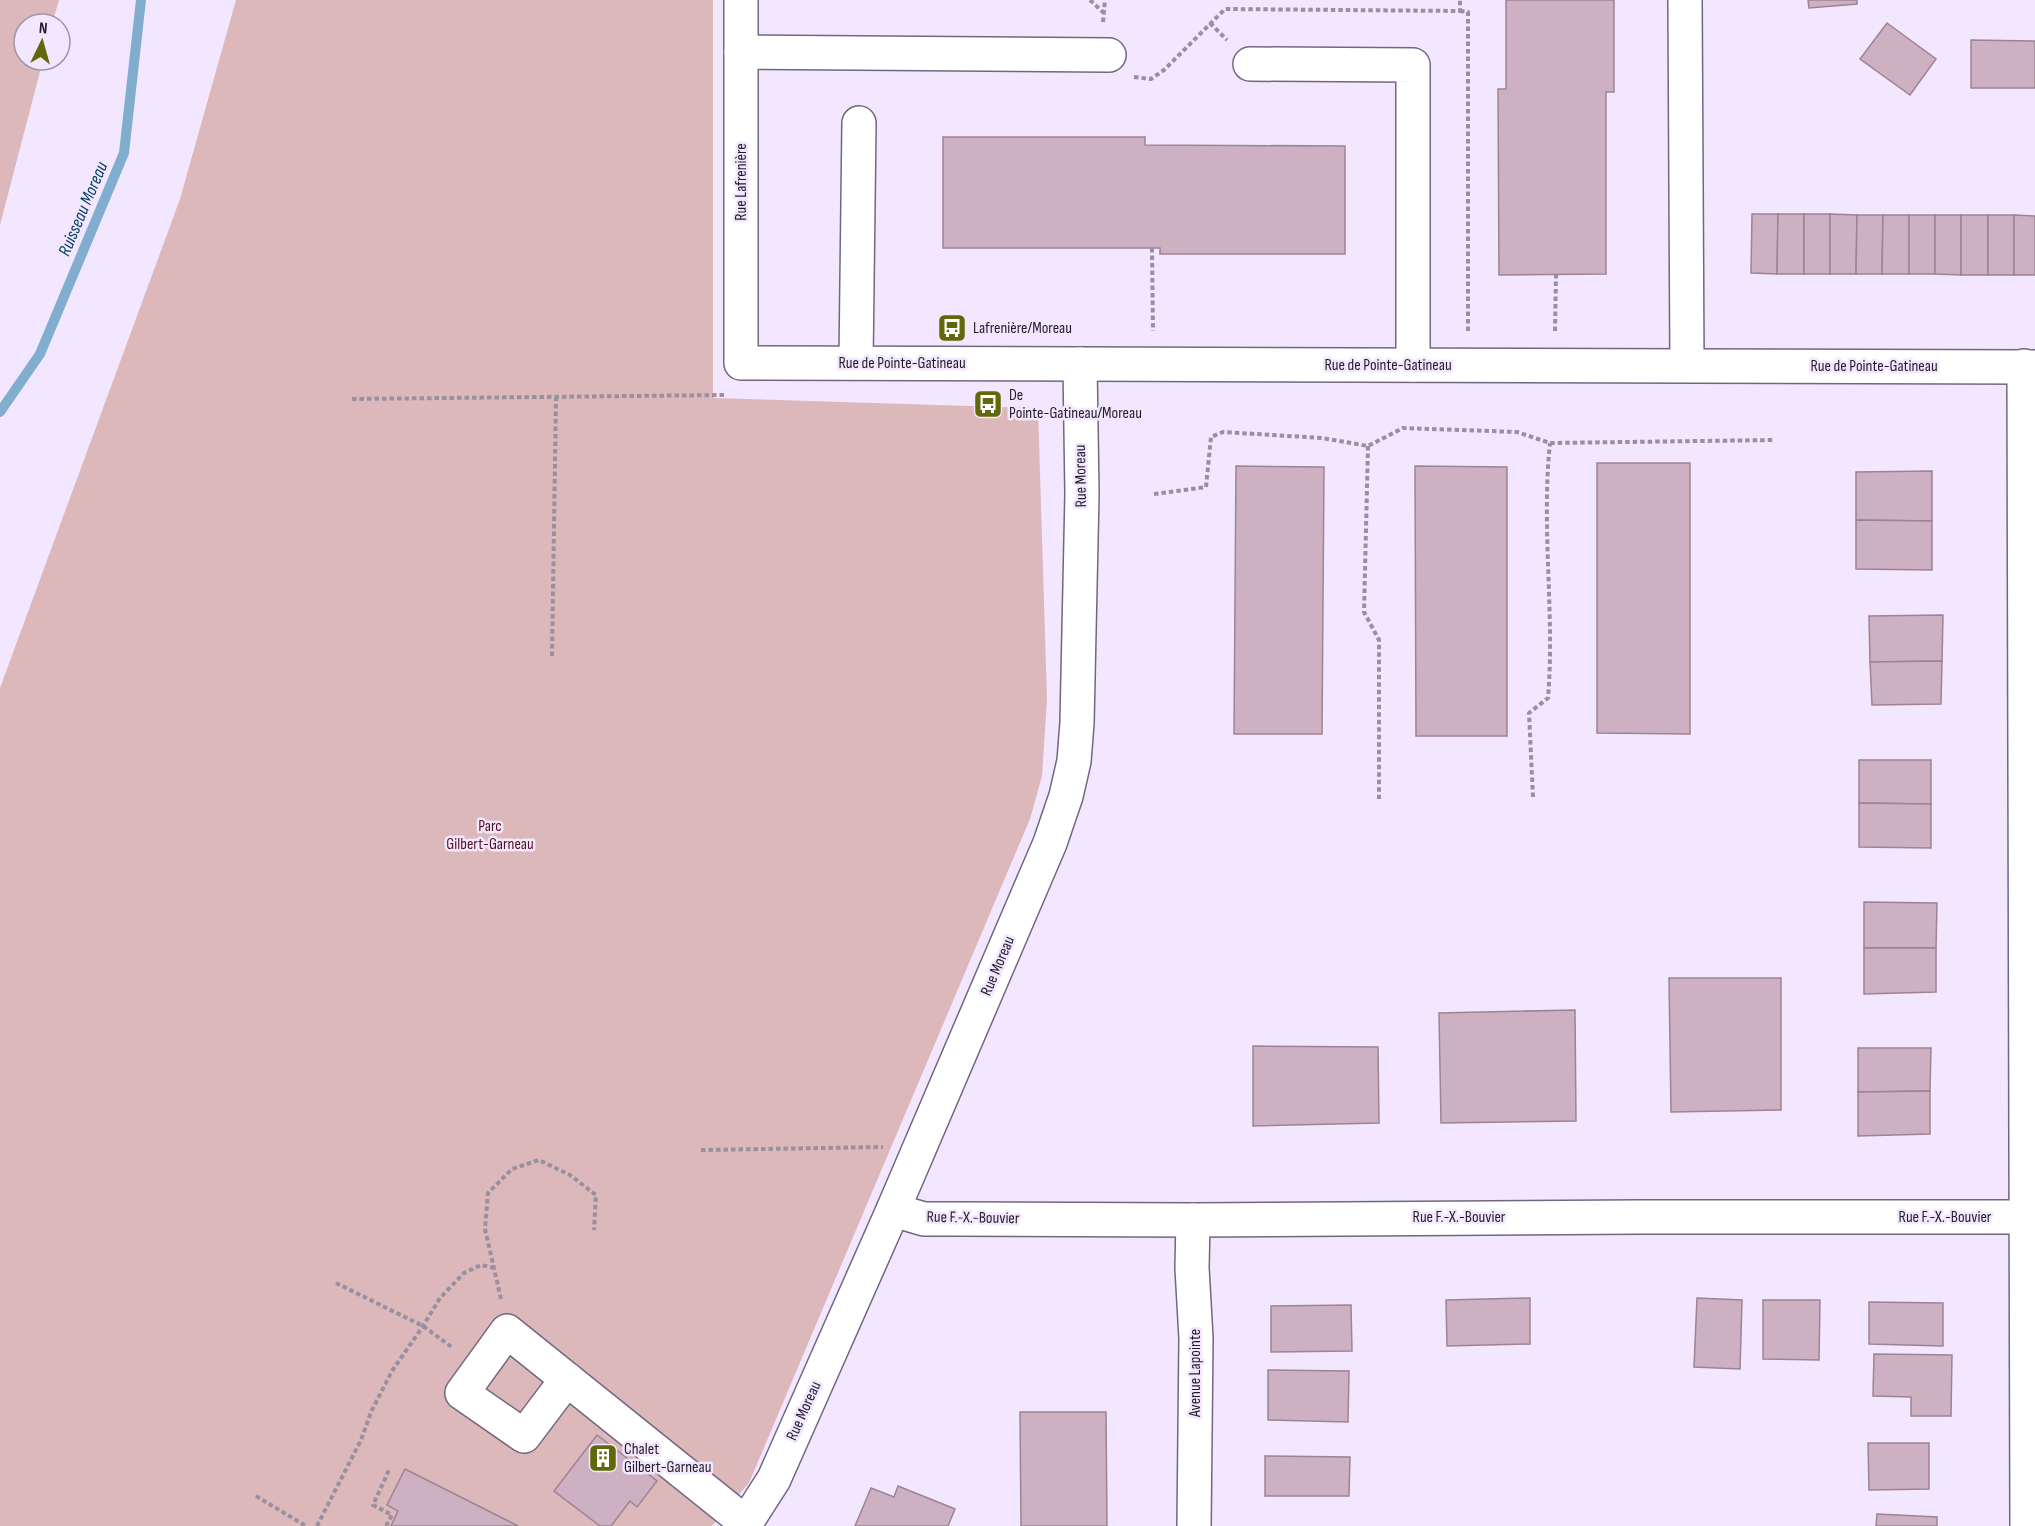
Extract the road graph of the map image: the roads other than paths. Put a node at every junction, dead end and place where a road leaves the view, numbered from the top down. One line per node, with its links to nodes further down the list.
1 (741, 0): 3 (street, Rue Lafrenière)
2 (1685, 0): 11 (street)
3 (741, 52): 4 (street); 8 (street, Rue Lafrenière)
4 (1109, 55)
5 (1250, 64): 10 (street)
6 (859, 123): 7 (street)
7 (856, 362): 8 (street, Rue de Pointe-Gatineau); 9 (street, Rue de Pointe-Gatineau)
8 (741, 363)
9 (1080, 364): 10 (street, Rue de Pointe-Gatineau); 13 (street, Rue Moreau)
10 (1413, 365): 11 (street, Rue de Pointe-Gatineau)
11 (1687, 365): 12 (street, Rue de Pointe-Gatineau)
12 (2029, 366): 14 (street)
13 (893, 1210): 15 (street, Rue F.-X.-Bouvier); 17 (street, Rue Moreau)
14 (2025, 1217): 15 (street, Rue F.-X.-Bouvier); 19 (street)
15 (1193, 1220): 18 (street, Avenue Lapointe)
16 (567, 1379): 16 (street); 17 (street)
17 (745, 1525)
18 (1194, 1526)
19 (2027, 1526)

